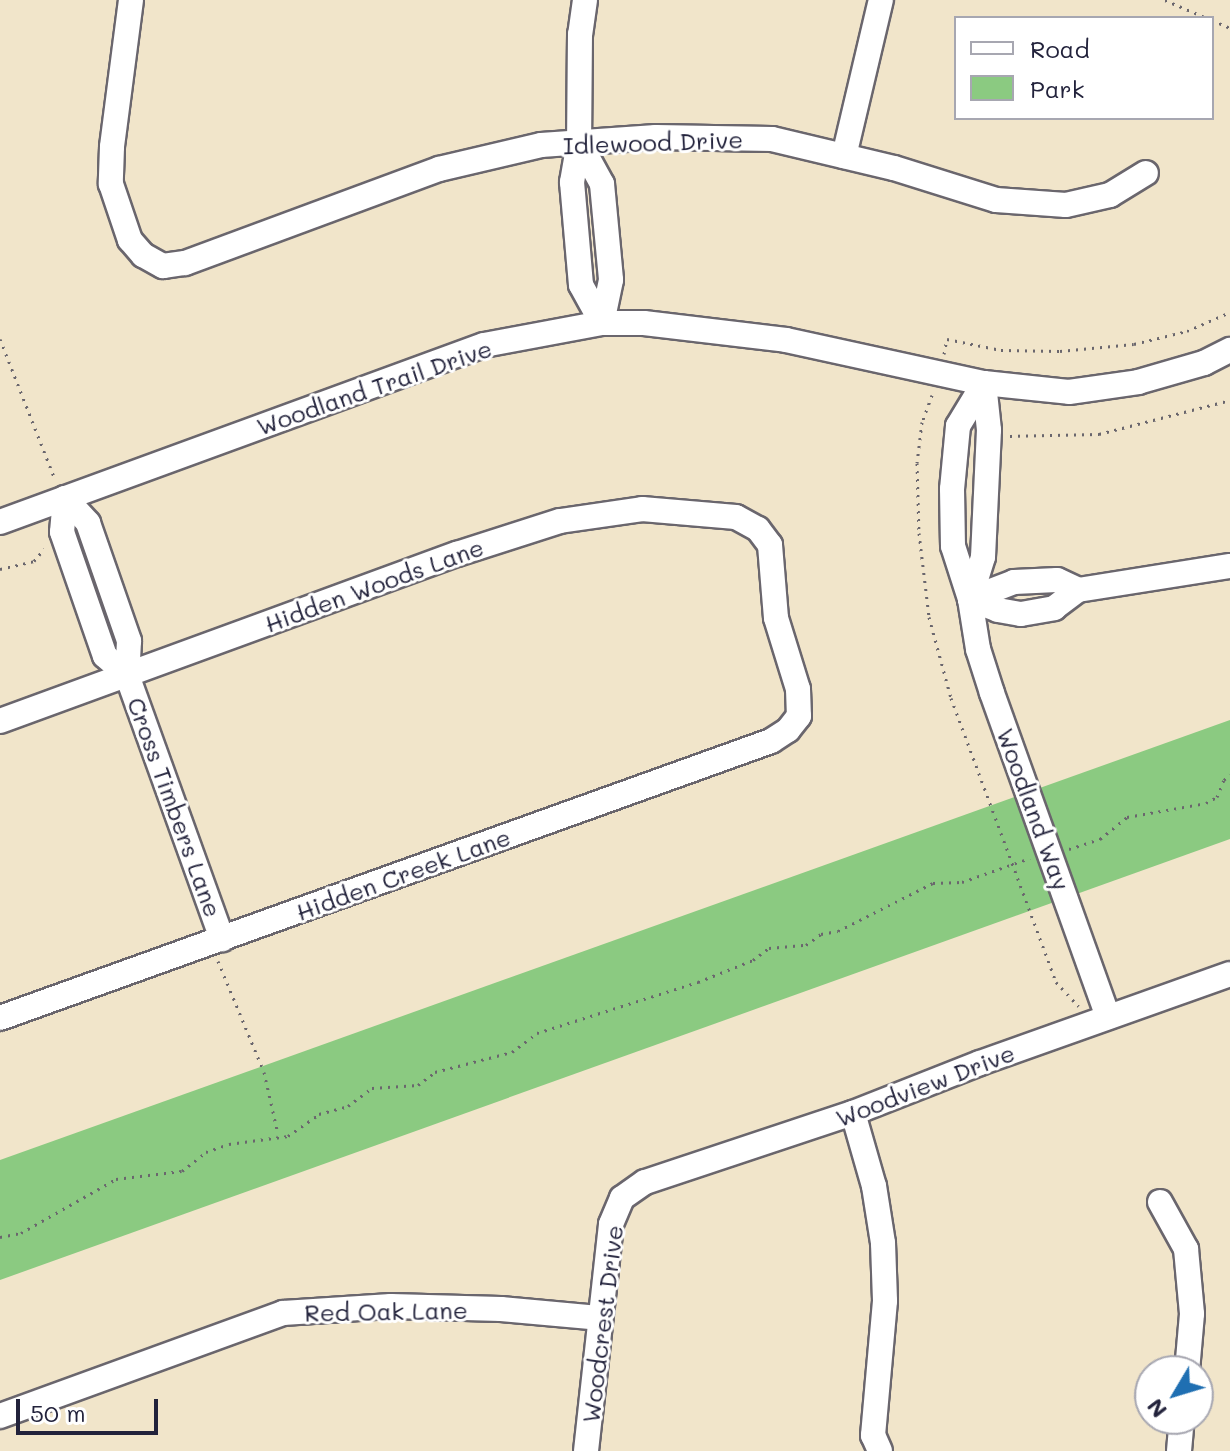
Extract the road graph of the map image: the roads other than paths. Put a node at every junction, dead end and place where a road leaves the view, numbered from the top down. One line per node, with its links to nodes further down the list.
1 (131, 0): 4 (street, Idlewood Drive)
2 (585, 0): 4 (street)
3 (881, 0): 5 (street)
4 (579, 142): 5 (street, Idlewood Drive); 7 (street)
5 (844, 156): 6 (street, Idlewood Drive)
6 (1146, 173)
7 (602, 323): 9 (street, Woodland Trail Drive); 10 (street, Woodland Trail Drive)
8 (1230, 350): 9 (street, Woodland Trail Drive)
9 (984, 383): 13 (street, Woodland Way); 13 (street, Woodland Way)
10 (65, 498): 11 (street, Woodland Trail Drive); 14 (street, Cross Timbers Lane)
11 (0, 522)
12 (1230, 566): 13 (street)
13 (970, 599): 19 (street, Woodland Way)
14 (127, 675): 15 (street, Hidden Woods Lane); 16 (street, Hidden Woods Lane); 17 (street, Cross Timbers Lane)
15 (799, 716): 17 (street, Hidden Creek Lane)
16 (0, 721)
17 (216, 941): 20 (street, Hidden Creek Lane)
18 (1230, 974): 19 (street, Woodview Drive)
19 (1108, 1017): 21 (street, Woodview Drive)
20 (0, 1018)
21 (853, 1113): 22 (street, Woodview Drive); 28 (street)
22 (622, 1198): 24 (street, Woodcrest Drive)
23 (1160, 1202): 25 (street)
24 (599, 1318): 26 (street, Red Oak Lane); 27 (street, Woodcrest Drive)
25 (1188, 1355)
26 (0, 1416)
27 (586, 1451)
28 (880, 1451)

